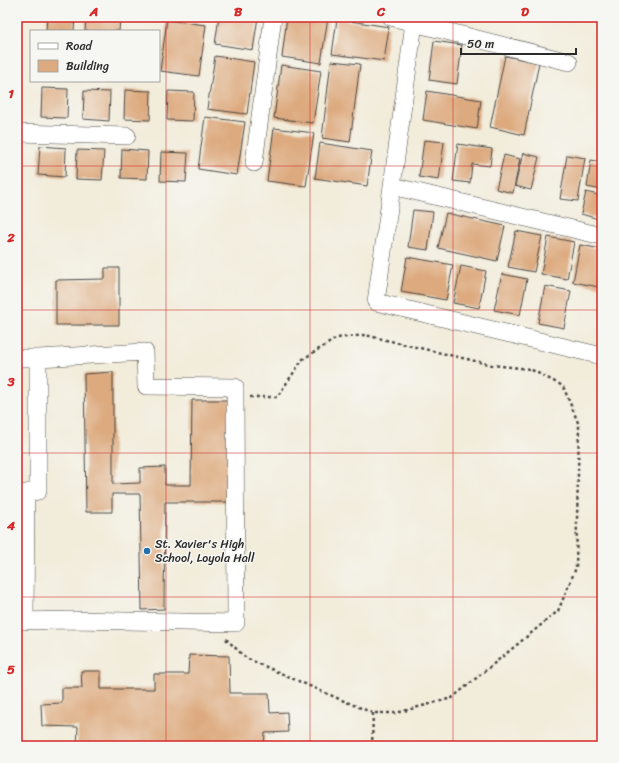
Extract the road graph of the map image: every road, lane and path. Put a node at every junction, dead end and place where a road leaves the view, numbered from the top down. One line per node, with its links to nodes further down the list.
1 (273, 17): 7 (street)
2 (391, 17): 3 (street)
3 (414, 23): 4 (street); 8 (street)
4 (569, 62)
5 (17, 133): 6 (street)
6 (127, 136)
7 (254, 163)
8 (392, 186): 9 (street); 10 (street)
9 (602, 236)
10 (602, 356)
11 (17, 358): 12 (street)
12 (38, 358): 13 (street); 14 (street)
13 (235, 396): 15 (street); 16 (path)
14 (21, 621): 15 (street)
15 (206, 622): 16 (path)
16 (373, 713): 17 (path)
17 (372, 746)

